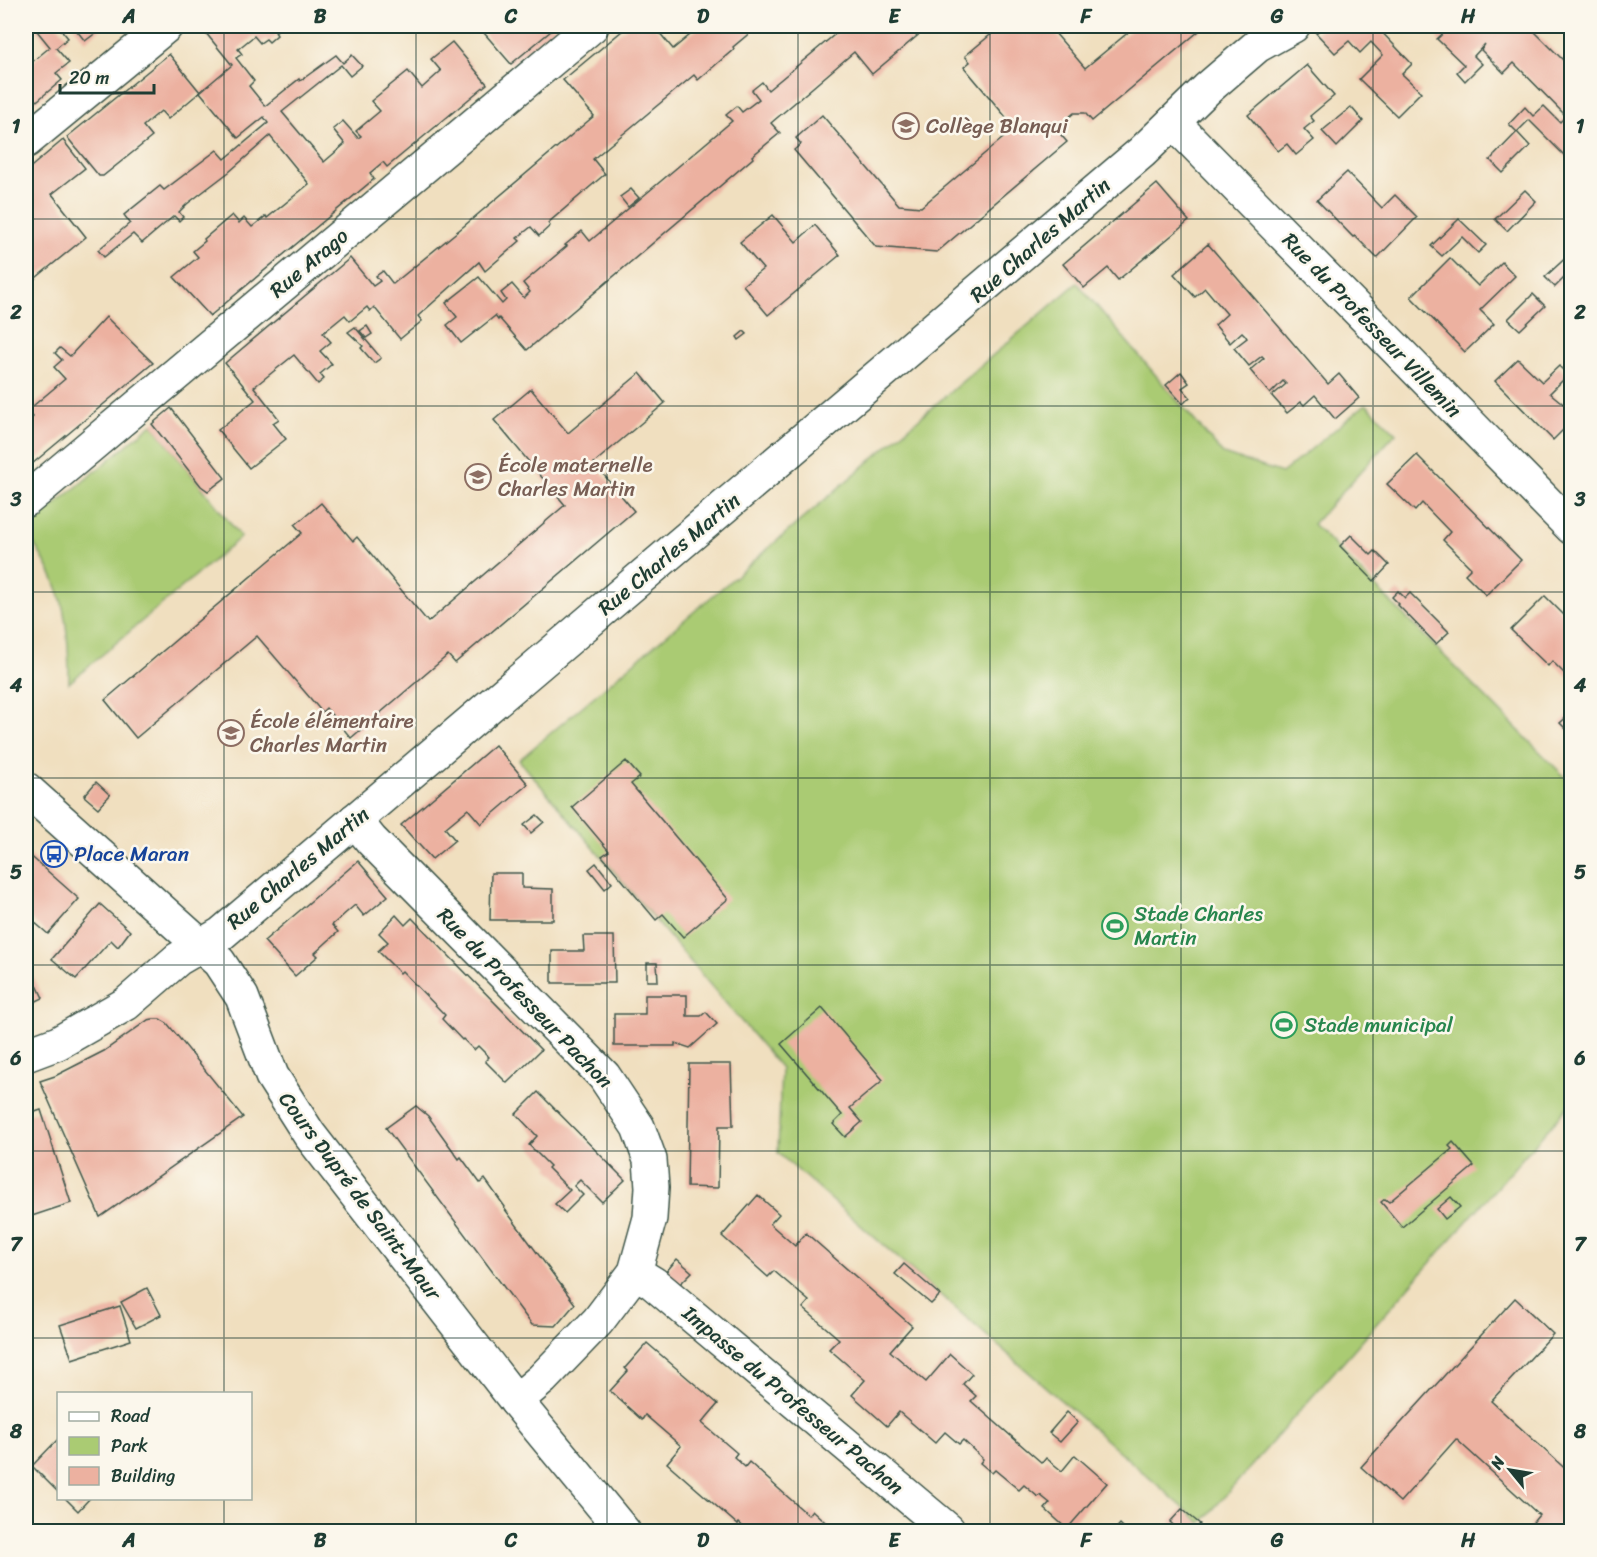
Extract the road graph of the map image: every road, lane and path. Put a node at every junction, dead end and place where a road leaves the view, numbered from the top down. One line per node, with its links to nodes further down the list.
1 (166, 26): 5 (street)
2 (592, 26): 6 (street, Rue Arago)
3 (1293, 26): 4 (street, Rue Charles Martin)
4 (1173, 122): 7 (street, Rue du Professeur Villemin); 9 (street, Rue Charles Martin)
5 (26, 141)
6 (26, 500)
7 (1572, 528)
8 (26, 789): 10 (street, Cours Dupré de Saint-Maur)
9 (355, 820): 10 (street, Rue Charles Martin); 12 (street, Rue du Professeur Pachon)
10 (202, 946): 11 (street, Rue Charles Martin); 13 (street, Cours Dupré de Saint-Maur)
11 (26, 1055)
12 (635, 1272): 13 (street, Rue du Professeur Pachon); 14 (street, Impasse du Professeur Pachon)
13 (516, 1401): 15 (street, Cours Dupré de Saint-Maur)
14 (948, 1530)
15 (624, 1532)

